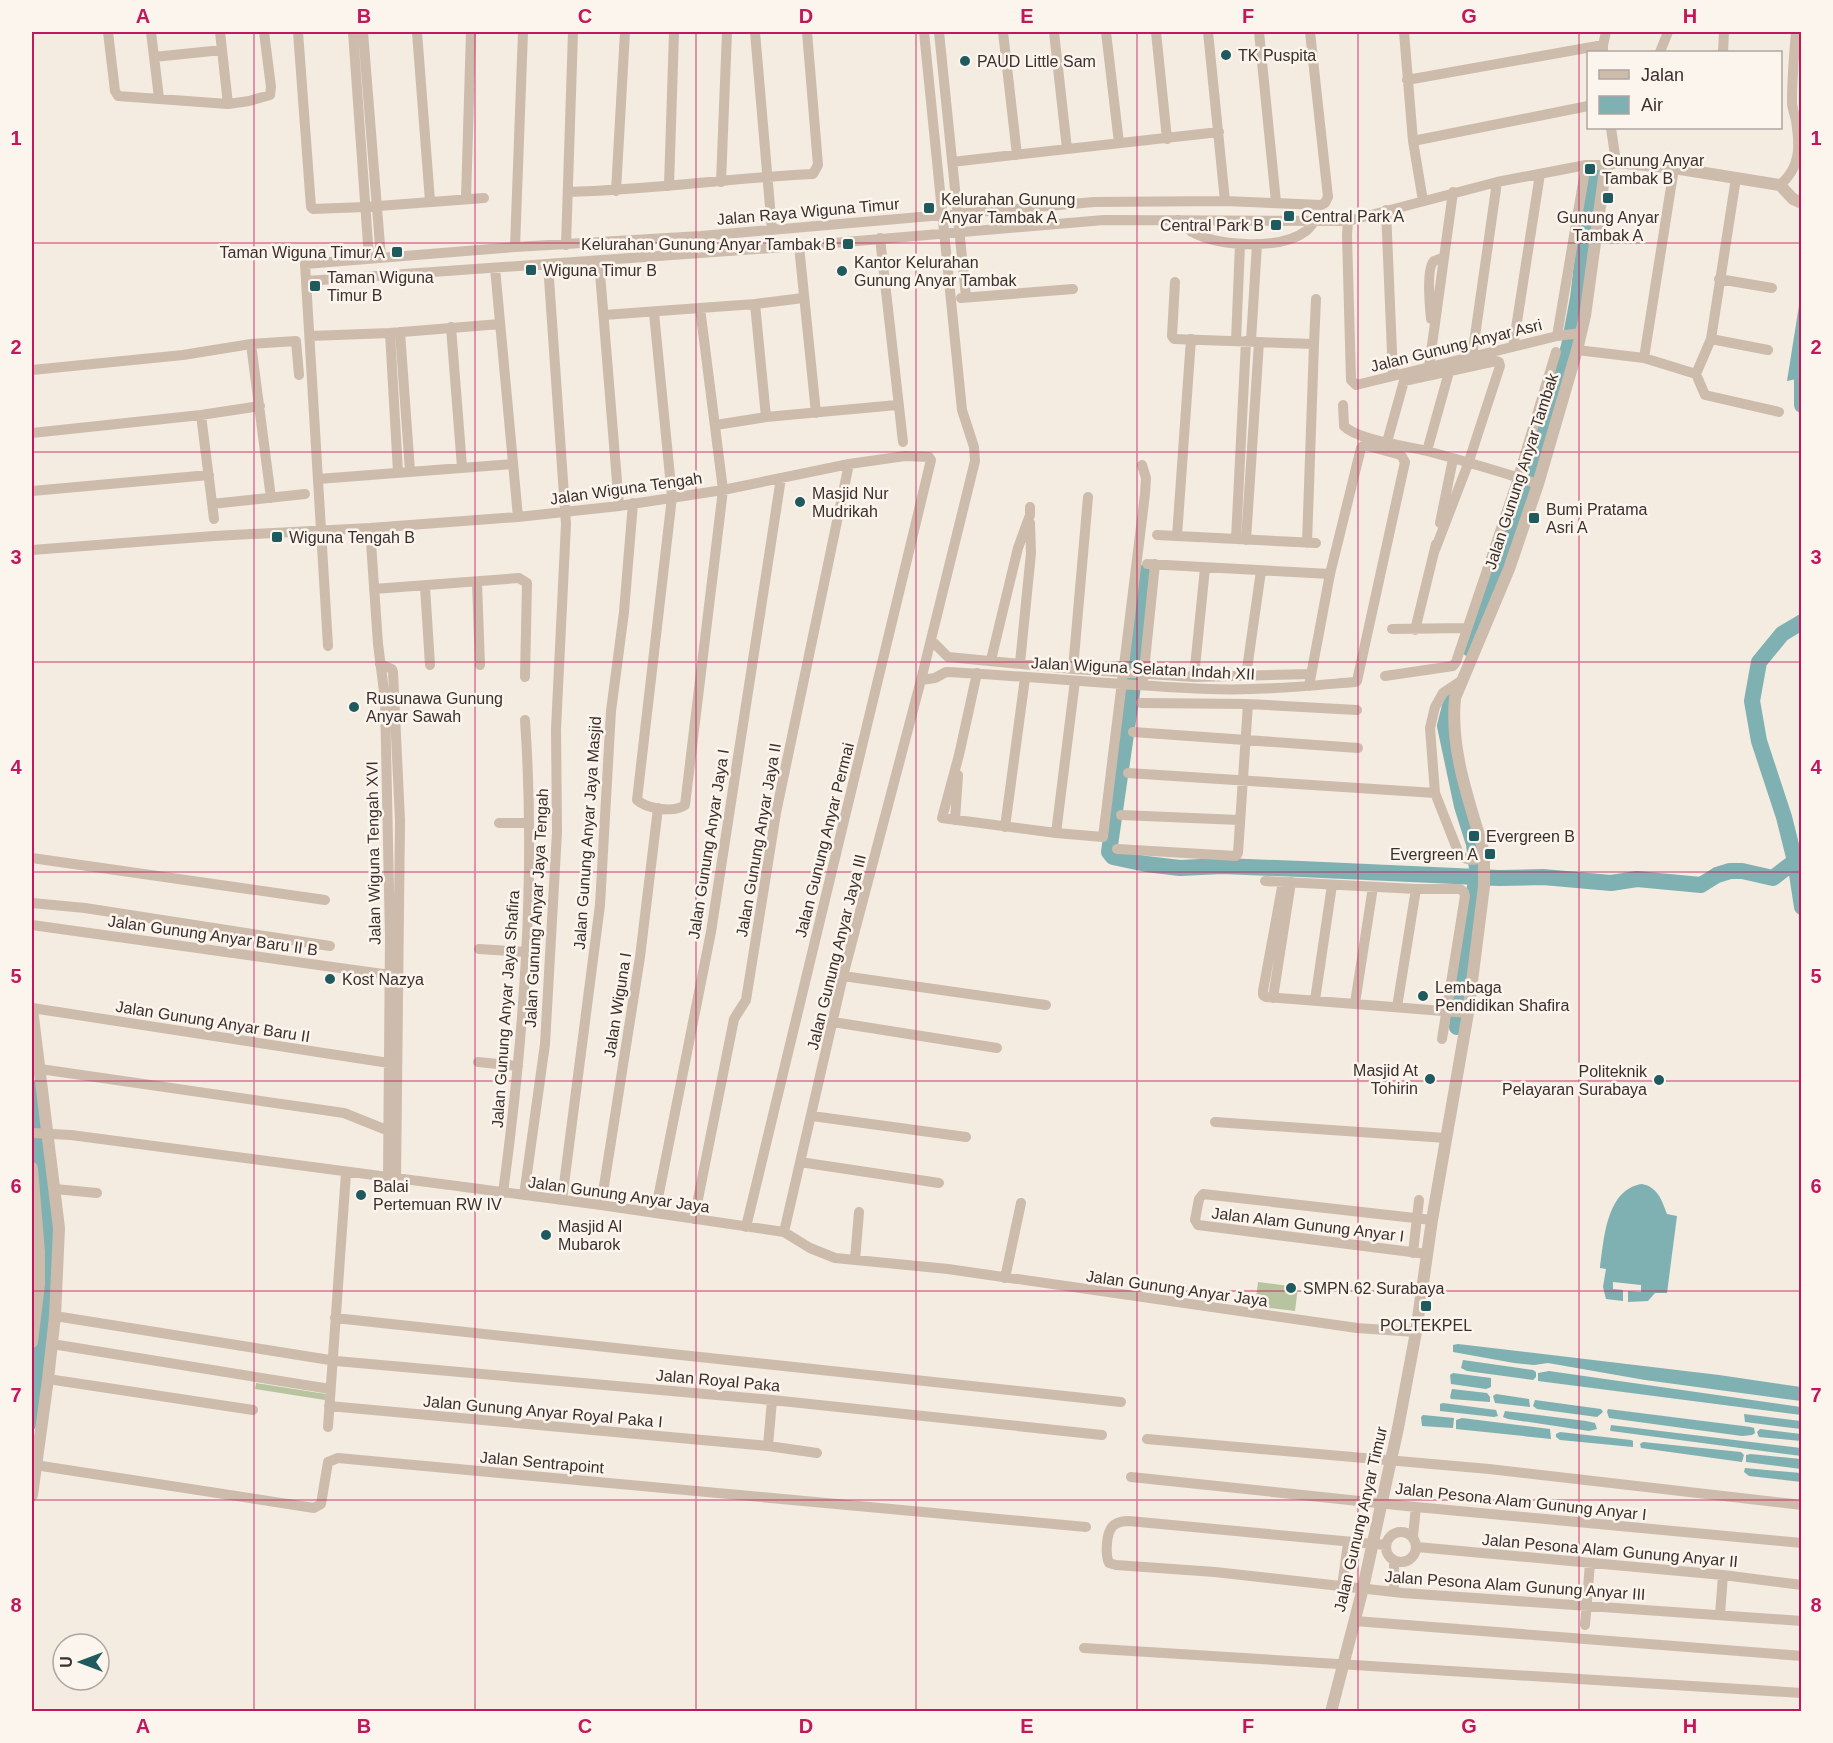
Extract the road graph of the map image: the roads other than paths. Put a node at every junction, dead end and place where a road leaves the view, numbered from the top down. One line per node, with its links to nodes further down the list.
1 (108, 32): 39 (street)
2 (151, 32): 36 (street)
3 (220, 32): 32 (street)
4 (264, 32): 40 (street)
5 (298, 32): 73 (street)
6 (353, 32): 37 (street)
7 (363, 32): 37 (street)
8 (417, 32): 67 (street)
9 (471, 32): 65 (street)
10 (523, 32): 89 (street)
11 (573, 32): 63 (street)
12 (625, 32): 62 (street)
13 (674, 32): 61 (street)
14 (727, 32): 58 (street)
15 (755, 32): 56 (street)
16 (807, 32): 56 (street)
17 (924, 32): 76 (street, Jalan Gunung Anyar Jaya III)
18 (939, 32): 51 (street)
19 (1003, 32): 50 (street)
20 (1054, 32): 49 (street)
21 (1106, 32): 48 (street)
22 (1155, 32): 46 (street)
23 (1208, 32): 45 (street)
24 (1259, 32): 70 (street)
25 (1310, 32): 70 (street, Jalan Raya Wiguna Timur)
26 (1404, 32): 38 (street)
27 (1606, 32): 31 (street)
28 (1668, 32): 33 (street)
29 (1724, 32): 34 (street)
30 (1796, 32): 43 (street)
31 (1603, 49)
32 (222, 50): 36 (street); 40 (street)
33 (1660, 51)
34 (1723, 51)
35 (1587, 52): 38 (street)
36 (154, 57): 39 (street)
37 (360, 65): 72 (street); 73 (street)
38 (1407, 80): 47 (street)
39 (159, 98): 40 (street)
40 (228, 104)
41 (1782, 105): 43 (street)
42 (1587, 106): 47 (street)
43 (1792, 106): 60 (street)
44 (1611, 129): 52 (street)
45 (1219, 132): 46 (street); 68 (street)
46 (1167, 139): 48 (street)
47 (1413, 141): 69 (street)
48 (1119, 143): 49 (street)
49 (1066, 149): 50 (street)
50 (1017, 154): 51 (street)
51 (952, 162): 75 (street)
52 (1612, 163): 53 (street, Jalan Raya Wiguna Timur); 54 (street); 112 (street, Jalan Gunung Anyar Tambak)
53 (1586, 165): 55 (street, Jalan Raya Wiguna Timur); 114 (street, Jalan Gunung Anyar Asri)
54 (1674, 168): 57 (street); 125 (street)
55 (1540, 174): 59 (street, Jalan Raya Wiguna Timur); 120 (street)
56 (768, 176): 58 (street); 80 (street)
57 (1736, 178): 60 (street); 96 (street)
58 (721, 182): 61 (street)
59 (1497, 182): 64 (street, Jalan Raya Wiguna Timur); 124 (street)
60 (1780, 185): 71 (street)
61 (669, 186): 62 (street)
62 (616, 191): 63 (street)
63 (568, 192): 87 (street)
64 (1453, 192): 69 (street, Jalan Raya Wiguna Timur); 126 (street)
65 (466, 198): 66 (street); 67 (street)
66 (484, 198)
67 (430, 201): 72 (street)
68 (1225, 201): 70 (street, Jalan Raya Wiguna Timur); 75 (street, Jalan Raya Wiguna Timur)
69 (1423, 201): 74 (street, Jalan Raya Wiguna Timur)
70 (1275, 202)
71 (1802, 203)
72 (377, 206): 73 (street); 92 (street)
73 (365, 207): 91 (street)
74 (1386, 210): 78 (street, Jalan Raya Wiguna Timur); 131 (street)
75 (958, 213): 76 (street, Jalan Raya Wiguna Timur); 81 (street)
76 (942, 215): 80 (street, Jalan Raya Wiguna Timur); 82 (street, Jalan Gunung Anyar Jaya III)
77 (1178, 220): 79 (street, Jalan Raya Wiguna Timur); 81 (street, Jalan Raya Wiguna Timur); 85 (street)
78 (1348, 220): 79 (street, Jalan Raya Wiguna Timur); 131 (street, Jalan Gunung Anyar Asri)
79 (1315, 221): 86 (street)
80 (772, 230): 83 (street, Jalan Raya Wiguna Timur)
81 (960, 232): 82 (street, Jalan Raya Wiguna Timur); 101 (street)
82 (944, 233): 84 (street, Jalan Raya Wiguna Timur); 104 (street, Jalan Gunung Anyar Jaya III)
83 (701, 236): 87 (street, Jalan Raya Wiguna Timur); 90 (street)
84 (880, 241): 88 (street, Jalan Raya Wiguna Timur); 132 (street)
85 (1240, 244): 86 (street); 117 (street)
86 (1257, 244): 117 (street)
87 (566, 245): 89 (street, Jalan Raya Wiguna Timur)
88 (799, 246): 90 (street, Jalan Raya Wiguna Timur); 102 (street)
89 (515, 247): 92 (street, Jalan Raya Wiguna Timur)
90 (702, 252): 93 (street, Jalan Raya Wiguna Timur)
91 (369, 258): 92 (street, Jalan Raya Wiguna Timur); 97 (street, Jalan Raya Wiguna Timur)
92 (381, 258)
93 (598, 261): 94 (street, Jalan Raya Wiguna Timur); 108 (street)
94 (548, 264): 95 (street, Jalan Raya Wiguna Timur); 166 (street, Jalan Gunung Anyar Jaya Tengah)
95 (495, 268): 97 (street, Jalan Raya Wiguna Timur); 109 (street)
96 (1719, 279): 99 (street); 116 (street)
97 (306, 281): 113 (street)
98 (1175, 282): 115 (street)
99 (1772, 288)
100 (1073, 289): 101 (street)
101 (966, 297): 104 (street)
102 (803, 298): 105 (street); 136 (street)
103 (1316, 299): 119 (street)
104 (952, 300): 185 (street, Jalan Gunung Anyar Jaya III)
105 (755, 304): 106 (street); 138 (street)
106 (700, 308): 107 (street); 139 (street)
107 (654, 313): 108 (street); 160 (street)
108 (604, 315): 165 (street)
109 (500, 324): 110 (street); 146 (street)
110 (451, 327): 111 (street); 149 (street)
111 (395, 332): 113 (street); 151 (street); 152 (street)
112 (1577, 334): 114 (street, Jalan Gunung Anyar Asri); 121 (street, Jalan Gunung Anyar Tambak)
113 (310, 336): 155 (street)
114 (1559, 336): 120 (street, Jalan Gunung Anyar Asri)
115 (1191, 339): 117 (street); 172 (street)
116 (1711, 339): 122 (street); 129 (street)
117 (1248, 341): 119 (street); 173 (street)
118 (251, 344): 127 (street); 130 (street); 134 (street)
119 (1314, 344): 173 (street)
120 (1513, 347): 124 (street, Jalan Gunung Anyar Asri)
121 (1577, 350): 125 (street); 156 (street, Jalan Gunung Anyar Tambak)
122 (1768, 350)
123 (1556, 352): 156 (street)
124 (1472, 357): 126 (street, Jalan Gunung Anyar Asri)
125 (1644, 358): 129 (street)
126 (1429, 367): 131 (street, Jalan Gunung Anyar Asri)
127 (32, 370)
128 (1449, 372): 142 (street); 143 (street); 150 (street)
129 (1696, 374): 135 (street)
130 (299, 375)
131 (1393, 376)
132 (897, 405): 136 (street); 141 (street)
133 (1343, 405): 142 (street)
134 (260, 406): 137 (street); 162 (street)
135 (1779, 412)
136 (816, 413): 138 (street)
137 (201, 415): 140 (street); 153 (street)
138 (766, 417): 139 (street)
139 (716, 425): 157 (street)
140 (32, 433)
141 (903, 442)
142 (1387, 442): 143 (street)
143 (1427, 451): 144 (street)
144 (1452, 459): 150 (street); 175 (street)
145 (931, 460): 147 (street, Jalan Wiguna Tengah); 281 (street, Jalan Gunung Anyar Permai)
146 (513, 464): 149 (street); 167 (street)
147 (849, 464): 154 (street, Jalan Wiguna Tengah); 279 (street, Jalan Gunung Anyar Jaya II)
148 (1142, 465): 196 (street)
149 (462, 467): 151 (street)
150 (1467, 467): 156 (street); 175 (street)
151 (410, 471): 152 (street)
152 (398, 472): 155 (street)
153 (209, 476): 158 (street); 164 (street)
154 (781, 478): 157 (street, Jalan Wiguna Tengah); 277 (street, Jalan Gunung Anyar Jaya I)
155 (318, 479): 170 (street)
156 (1526, 484): 182 (street); 206 (street, Jalan Gunung Anyar Tambak)
157 (723, 490): 160 (street, Jalan Wiguna Tengah); 220 (street)
158 (32, 491)
159 (305, 494): 162 (street)
160 (672, 497): 163 (street, Jalan Wiguna Tengah); 220 (street)
161 (1088, 497): 193 (street)
162 (271, 498): 164 (street)
163 (633, 503): 165 (street, Jalan Wiguna Tengah); 272 (street, Jalan Gunung Anyar Jaya Masjid)
164 (212, 504): 168 (street)
165 (619, 506): 166 (street, Jalan Wiguna Tengah)
166 (566, 512): 167 (street, Jalan Wiguna Tengah); 271 (street, Jalan Gunung Anyar Jaya Tengah)
167 (518, 517): 169 (street, Jalan Wiguna Tengah)
168 (214, 519)
169 (370, 528): 170 (street, Jalan Wiguna Tengah); 181 (street, Jalan Wiguna Tengah XVI)
170 (321, 530): 174 (street, Jalan Wiguna Tengah); 186 (street)
171 (1157, 535): 172 (street)
172 (1177, 536): 173 (street)
173 (1241, 539)
174 (32, 550)
175 (1435, 550): 184 (street)
176 (1205, 568): 177 (street); 197 (street); 202 (street)
177 (1261, 571): 178 (street); 199 (street)
178 (1330, 574): 198 (street); 209 (street, Jalan Wiguna Selatan Indah XII)
179 (477, 583): 180 (street); 192 (street); 201 (street)
180 (425, 586): 181 (street); 191 (street)
181 (374, 589): 190 (street, Jalan Wiguna Tengah XVI)
182 (1467, 628): 184 (street); 200 (street)
183 (1392, 629): 184 (street)
184 (1415, 630)
185 (931, 640): 187 (street); 204 (street, Jalan Gunung Anyar Jaya III)
186 (328, 646)
187 (948, 657): 188 (street, Jalan Wiguna Selatan Indah XII); 194 (street)
188 (991, 660): 189 (street, Jalan Wiguna Selatan Indah XII); 189 (street)
189 (1020, 663): 193 (street, Jalan Wiguna Selatan Indah XII)
190 (380, 664): 241 (street, Jalan Wiguna Tengah XVI); 266 (street)
191 (430, 665)
192 (480, 665)
193 (1073, 669): 196 (street, Jalan Wiguna Selatan Indah XII)
194 (946, 672): 195 (street, Jalan Wiguna Selatan Indah XII); 204 (street, Jalan Wiguna Selatan Indah XII)
195 (976, 673): 203 (street, Jalan Wiguna Selatan Indah XII); 225 (street)
196 (1124, 673): 197 (street, Jalan Wiguna Selatan Indah XII); 207 (street)
197 (1141, 674): 202 (street, Jalan Wiguna Selatan Indah XII); 208 (street)
198 (1311, 674): 199 (street, Jalan Wiguna Selatan Indah XII); 209 (street)
199 (1246, 676): 202 (street, Jalan Wiguna Selatan Indah XII)
200 (1385, 676)
201 (525, 677)
202 (1194, 677)
203 (1025, 678): 205 (street, Jalan Wiguna Selatan Indah XII); 225 (street)
204 (921, 680): 242 (street, Jalan Gunung Anyar Jaya III)
205 (1075, 681): 207 (street, Jalan Wiguna Selatan Indah XII); 226 (street)
206 (1460, 682): 219 (street); 229 (street, Jalan Gunung Anyar Tambak)
207 (1124, 685): 208 (street, Jalan Wiguna Selatan Indah XII); 226 (street)
208 (1141, 686): 209 (street, Jalan Wiguna Selatan Indah XII)
209 (1309, 686)
210 (1141, 703): 211 (street)
211 (1248, 704): 212 (street); 215 (street)
212 (1357, 710)
213 (525, 720): 224 (street, Jalan Gunung Anyar Jaya Shafira)
214 (1132, 732): 215 (street)
215 (1245, 740): 216 (street); 218 (street)
216 (1358, 748)
217 (1128, 773): 218 (street)
218 (1242, 781): 219 (street); 222 (street)
219 (1435, 792): 229 (street)
220 (658, 808): 275 (street, Jalan Wiguna I)
221 (1121, 814): 222 (street)
222 (1239, 820): 227 (street)
223 (499, 823): 224 (street)
224 (529, 823): 240 (street, Jalan Gunung Anyar Jaya Shafira)
225 (1005, 826): 226 (street)
226 (1056, 833)
227 (1117, 849)
228 (32, 858): 235 (street)
229 (1478, 859): 249 (street, Jalan Gunung Anyar Tambak)
230 (1265, 881): 231 (street)
231 (1287, 882): 232 (street); 243 (street)
232 (1332, 885): 233 (street); 243 (street)
233 (1373, 887): 234 (street); 244 (street)
234 (1416, 889): 246 (street); 248 (street)
235 (325, 900)
236 (32, 903): 238 (street)
237 (32, 925): 241 (street, Jalan Gunung Anyar Baru II B)
238 (330, 946)
239 (479, 950): 240 (street)
240 (526, 952): 255 (street, Jalan Gunung Anyar Jaya Shafira)
241 (390, 975): 254 (street, Jalan Wiguna Tengah XVI)
242 (843, 976): 245 (street); 250 (street, Jalan Gunung Anyar Jaya III)
243 (1315, 1000): 244 (street)
244 (1354, 1003): 246 (street)
245 (1046, 1005)
246 (1397, 1007): 248 (street)
247 (32, 1009): 254 (street, Jalan Gunung Anyar Baru II); 256 (street)
248 (1447, 1011): 249 (street); 251 (street)
249 (1466, 1012): 262 (street, Jalan Gunung Anyar Tambak)
250 (833, 1022): 252 (street); 257 (street, Jalan Gunung Anyar Jaya III)
251 (1442, 1039)
252 (997, 1048)
253 (478, 1062): 255 (street)
254 (389, 1063): 259 (street, Jalan Wiguna Tengah XVI)
255 (518, 1066): 270 (street, Jalan Gunung Anyar Jaya Shafira)
256 (40, 1069): 259 (street); 260 (street)
257 (812, 1116): 261 (street); 263 (street, Jalan Gunung Anyar Jaya III)
258 (1215, 1122): 262 (street)
259 (388, 1131): 266 (street, Jalan Wiguna Tengah XVI)
260 (40, 1133): 265 (street, Jalan Gunung Anyar Jaya); 268 (street)
261 (966, 1137)
262 (1446, 1138): 280 (street, Jalan Gunung Anyar Timur)
263 (800, 1162): 267 (street); 282 (street, Jalan Gunung Anyar Jaya III)
264 (32, 1168): 290 (street)
265 (346, 1173): 266 (street, Jalan Gunung Anyar Jaya); 288 (street)
266 (392, 1178): 270 (street, Jalan Gunung Anyar Jaya)
267 (939, 1183)
268 (55, 1189): 269 (street); 287 (street)
269 (97, 1193)
270 (503, 1193): 271 (street, Jalan Gunung Anyar Jaya)
271 (524, 1195): 272 (street, Jalan Gunung Anyar Jaya)
272 (562, 1200): 275 (street, Jalan Gunung Anyar Jaya)
273 (1419, 1200): 278 (street, Jalan Alam Gunung Anyar I)
274 (1021, 1203): 286 (street)
275 (601, 1205): 277 (street, Jalan Gunung Anyar Jaya)
276 (859, 1212): 285 (street)
277 (655, 1213): 279 (street, Jalan Gunung Anyar Jaya)
278 (1418, 1217): 280 (street, Jalan Alam Gunung Anyar I); 283 (street, Jalan Alam Gunung Anyar I); 283 (street, Jalan Alam Gunung Anyar I)
279 (694, 1219): 281 (street, Jalan Gunung Anyar Jaya)
280 (1432, 1220): 284 (street, Jalan Gunung Anyar Timur)
281 (746, 1227): 282 (street, Jalan Gunung Anyar Jaya)
282 (784, 1232): 285 (street, Jalan Gunung Anyar Jaya)
283 (1413, 1253): 284 (street, Jalan Alam Gunung Anyar I)
284 (1427, 1254): 289 (street, Jalan Gunung Anyar Timur)
285 (855, 1260): 286 (street, Jalan Gunung Anyar Jaya)
286 (1005, 1278): 289 (street, Jalan Gunung Anyar Jaya)
287 (55, 1316): 291 (street); 292 (street, Jalan Royal Paka)
288 (335, 1318): 292 (street); 296 (street)
289 (1416, 1332): 304 (street, Jalan Gunung Anyar Timur)
290 (32, 1342)
291 (52, 1344): 293 (street); 294 (street)
292 (332, 1361): 294 (street); 295 (street, Jalan Royal Paka)
293 (48, 1379): 298 (street); 305 (street)
294 (330, 1389): 297 (street)
295 (772, 1400): 300 (street, Jalan Royal Paka); 302 (street)
296 (1121, 1402)
297 (329, 1406): 299 (street); 302 (street, Jalan Gunung Anyar Royal Paka I)
298 (253, 1410)
299 (328, 1426)
300 (1102, 1435)
301 (1147, 1439): 304 (street)
302 (761, 1446): 303 (street, Jalan Gunung Anyar Royal Paka I)
303 (817, 1454)
304 (1391, 1459): 308 (street, Jalan Gunung Anyar Timur); 309 (street)
305 (35, 1465): 307 (street); 311 (street, Jalan Sentrapoint)
306 (1131, 1477): 308 (street, Jalan Pesona Alam Gunung Anyar I)
307 (32, 1496)
308 (1381, 1502): 310 (street, Jalan Pesona Alam Gunung Anyar I); 315 (street, Jalan Gunung Anyar Timur)
309 (1802, 1505)
310 (1416, 1507): 312 (street); 314 (street, Jalan Pesona Alam Gunung Anyar I)
311 (1086, 1527)
312 (1415, 1542): 316 (street); 317 (street); 318 (street, Jalan Pesona Alam Gunung Anyar II)
313 (1348, 1543): 315 (street); 321 (street); 321 (street, Jalan Pesona Alam Gunung Anyar III)
314 (1802, 1543)
315 (1372, 1545): 316 (street); 322 (street, Jalan Gunung Anyar Timur)
316 (1386, 1545): 317 (street)
317 (1394, 1560): 323 (street)
318 (1590, 1563): 319 (street, Jalan Pesona Alam Gunung Anyar II); 324 (street)
319 (1723, 1575): 320 (street, Jalan Pesona Alam Gunung Anyar II); 325 (street)
320 (1802, 1584)
321 (1342, 1587): 322 (street, Jalan Pesona Alam Gunung Anyar III)
322 (1363, 1588): 323 (street, Jalan Pesona Alam Gunung Anyar III); 326 (street, Jalan Gunung Anyar Timur)
323 (1394, 1592): 324 (street, Jalan Pesona Alam Gunung Anyar III)
324 (1587, 1606): 325 (street, Jalan Pesona Alam Gunung Anyar III); 328 (street)
325 (1720, 1615): 327 (street, Jalan Pesona Alam Gunung Anyar III)
326 (1354, 1622): 330 (street); 331 (street, Jalan Gunung Anyar Timur)
327 (1802, 1622)
328 (1585, 1625)
329 (1084, 1648): 331 (street)
330 (1802, 1656)
331 (1343, 1663): 332 (street); 333 (street, Jalan Gunung Anyar Timur)
332 (1802, 1693)
333 (1331, 1712)

